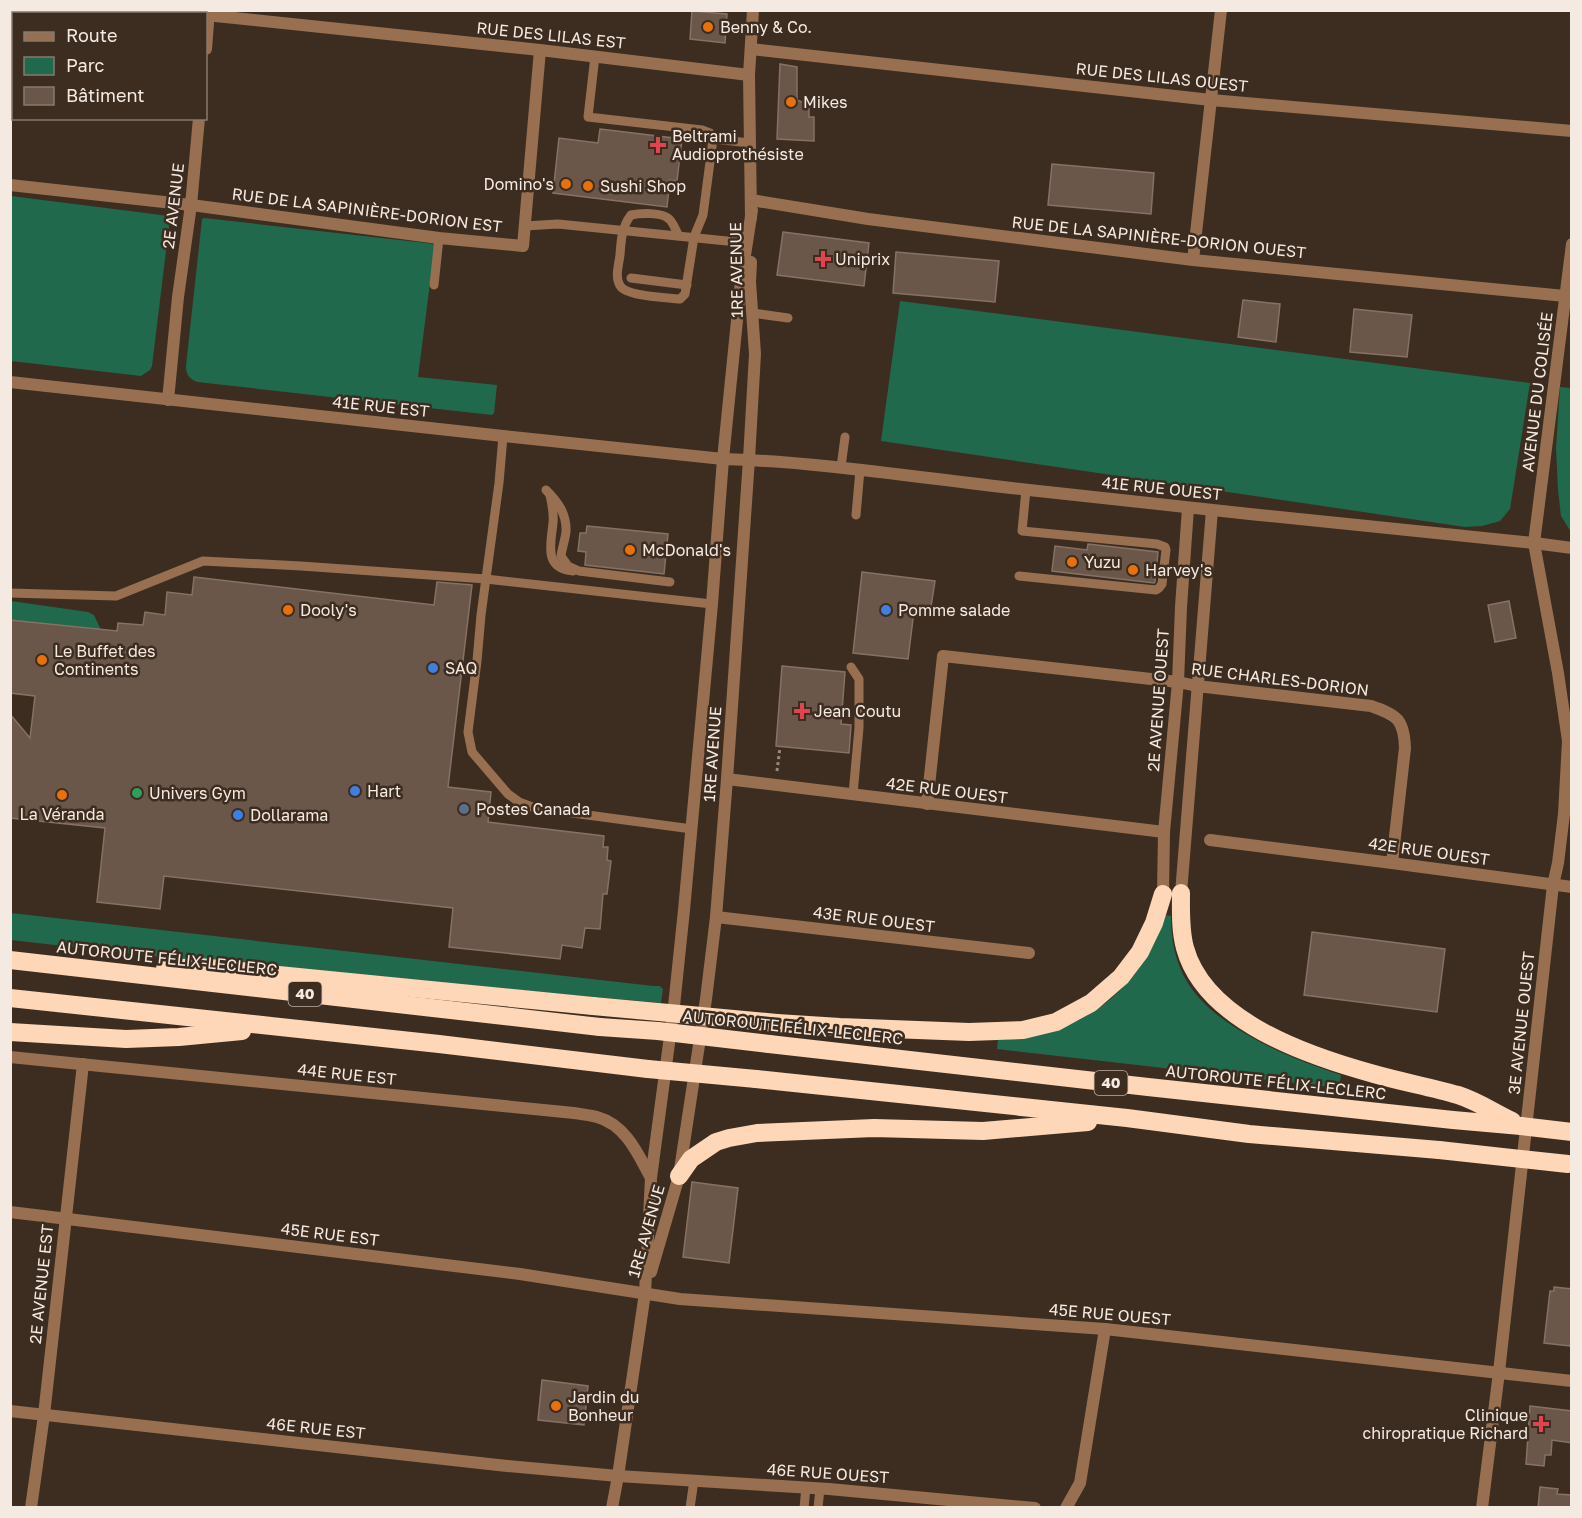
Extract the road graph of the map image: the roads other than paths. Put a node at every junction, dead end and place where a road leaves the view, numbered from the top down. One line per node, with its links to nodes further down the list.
1 (753, 10): 5 (street, 1RE AVENUE)
2 (1221, 10): 9 (street)
3 (208, 14): 4 (street); 6 (street, RUE DES LILAS EST)
4 (207, 32)
5 (751, 49): 8 (street, 1RE AVENUE); 9 (street, RUE DES LILAS OUEST)
6 (540, 50): 7 (street, RUE DES LILAS EST); 17 (street, RUE DE LA SAPINIÈRE-DORION EST)
7 (595, 56): 8 (street, RUE DES LILAS EST); 12 (lane)
8 (749, 75): 13 (street, 1RE AVENUE)
9 (1211, 100): 11 (street, RUE DES LILAS OUEST); 24 (street)
10 (199, 120): 15 (street, 2E AVENUE)
11 (1572, 131)
12 (713, 140): 13 (lane); 20 (lane)
13 (750, 143): 16 (street, 1RE AVENUE)
14 (10, 185): 15 (street, RUE DE LA SAPINIÈRE-DORION EST)
15 (191, 205): 21 (street, RUE DE LA SAPINIÈRE-DORION EST); 32 (street, 2E AVENUE)
16 (751, 205): 22 (street, 1RE AVENUE); 24 (street, RUE DE LA SAPINIÈRE-DORION OUEST); 29 (street, 1RE AVENUE)
17 (525, 226): 18 (lane); 21 (street, RUE DE LA SAPINIÈRE-DORION EST)
18 (623, 230): 19 (lane); 19 (lane); 27 (lane)
19 (679, 236): 20 (lane)
20 (694, 237): 22 (lane); 27 (lane)
21 (439, 238): 26 (lane)
22 (747, 243): 35 (street, 1RE AVENUE)
23 (1572, 244): 28 (street, AVENUE DU COLISÉE)
24 (1193, 260): 28 (street, RUE DE LA SAPINIÈRE-DORION OUEST)
25 (631, 278): 27 (lane)
26 (434, 285)
27 (687, 285)
28 (1565, 296): 43 (street, AVENUE DU COLISÉE)
29 (752, 313): 30 (lane); 36 (street, 1RE AVENUE)
30 (788, 318)
31 (10, 382): 32 (street, 41E RUE EST)
32 (168, 400): 33 (street, 41E RUE EST)
33 (503, 436): 35 (street, 41E RUE EST); 47 (lane)
34 (845, 437): 37 (lane)
35 (723, 459): 36 (street, 41E RUE EST); 50 (street, 1RE AVENUE)
36 (749, 459): 37 (street, 41E RUE OUEST); 54 (street, 1RE AVENUE)
37 (841, 467): 38 (street, 41E RUE OUEST)
38 (860, 470): 39 (street, 41E RUE OUEST); 42 (lane)
39 (1026, 490): 40 (street, 41E RUE OUEST); 46 (lane)
40 (1188, 508): 41 (street, 41E RUE OUEST); 52 (street, 2E AVENUE OUEST)
41 (1212, 510): 43 (street, 41E RUE OUEST); 53 (street)
42 (856, 515)
43 (1534, 543): 44 (street, 41E RUE OUEST); 61 (street, 3E AVENUE OUEST)
44 (1572, 548)
45 (579, 571): 45 (lane); 48 (lane)
46 (1018, 576)
47 (486, 579): 49 (lane); 50 (lane); 57 (lane)
48 (670, 582)
49 (10, 593)
50 (712, 604): 57 (street, 1RE AVENUE)
51 (852, 667): 55 (lane)
52 (1178, 682): 53 (street, RUE CHARLES-DORION); 56 (street, RUE CHARLES-DORION); 58 (street, 2E AVENUE OUEST)
53 (1197, 686): 60 (street, RUE CHARLES-DORION); 63 (street)
54 (727, 779): 55 (street, 42E RUE OUEST); 65 (street, 1RE AVENUE)
55 (852, 794): 56 (street, 42E RUE OUEST)
56 (927, 804): 58 (street, 42E RUE OUEST)
57 (692, 829): 79 (street, 1RE AVENUE)
58 (1164, 832): 64 (street, 2E AVENUE OUEST)
59 (1210, 840): 60 (street, 42E RUE OUEST)
60 (1392, 863): 61 (street, 42E RUE OUEST)
61 (1553, 885): 62 (street, 42E RUE OUEST); 84 (street, 3E AVENUE OUEST)
62 (1572, 887)
63 (1181, 893): 75 (highway)
64 (1163, 894): 68 (highway, bridge)
65 (716, 917): 66 (street, 43E RUE OUEST); 78 (street, 1RE AVENUE)
66 (1029, 953)
67 (10, 960): 68 (highway, AUTOROUTE FÉLIX-LECLERC / 40)
68 (116, 972): 75 (highway, AUTOROUTE FÉLIX-LECLERC / 40, bridge)
69 (10, 998): 70 (highway, 40)
70 (281, 1027): 71 (highway); 74 (highway, 40, bridge)
71 (10, 1032)
72 (10, 1057): 73 (street, 44E RUE EST)
73 (83, 1064): 79 (street, 44E RUE EST); 81 (street, 2E AVENUE EST)
74 (1127, 1118): 77 (highway, 40, bridge); 78 (highway)
75 (1521, 1126): 76 (highway, AUTOROUTE FÉLIX-LECLERC / 40, bridge)
76 (1572, 1132)
77 (1570, 1164)
78 (679, 1176): 82 (street, 1RE AVENUE)
79 (651, 1178): 82 (street, 1RE AVENUE)
80 (10, 1212): 81 (street, 45E RUE EST)
81 (65, 1219): 82 (street, 45E RUE EST); 87 (street, 2E AVENUE EST)
82 (645, 1293): 83 (street, 45E RUE OUEST); 88 (street, 1RE AVENUE)
83 (1105, 1329): 84 (street, 45E RUE OUEST); 98 (street)
84 (1499, 1372): 85 (street, 45E RUE OUEST); 99 (street, 3E AVENUE OUEST)
85 (1572, 1381)
86 (10, 1411): 87 (street, 46E RUE EST)
87 (44, 1415): 88 (street, 46E RUE EST); 92 (street, 2E AVENUE EST)
88 (618, 1476): 89 (street, 46E RUE OUEST); 93 (street, 1RE AVENUE)
89 (694, 1480): 90 (street, 46E RUE OUEST); 94 (lane)
90 (806, 1487): 91 (street, 46E RUE OUEST); 95 (lane)
91 (820, 1488): 96 (lane); 97 (street, 46E RUE OUEST)
92 (32, 1508)
93 (612, 1508)
94 (690, 1508)
95 (804, 1508)
96 (818, 1508)
97 (1035, 1508)
98 (1066, 1508)
99 (1482, 1508)

